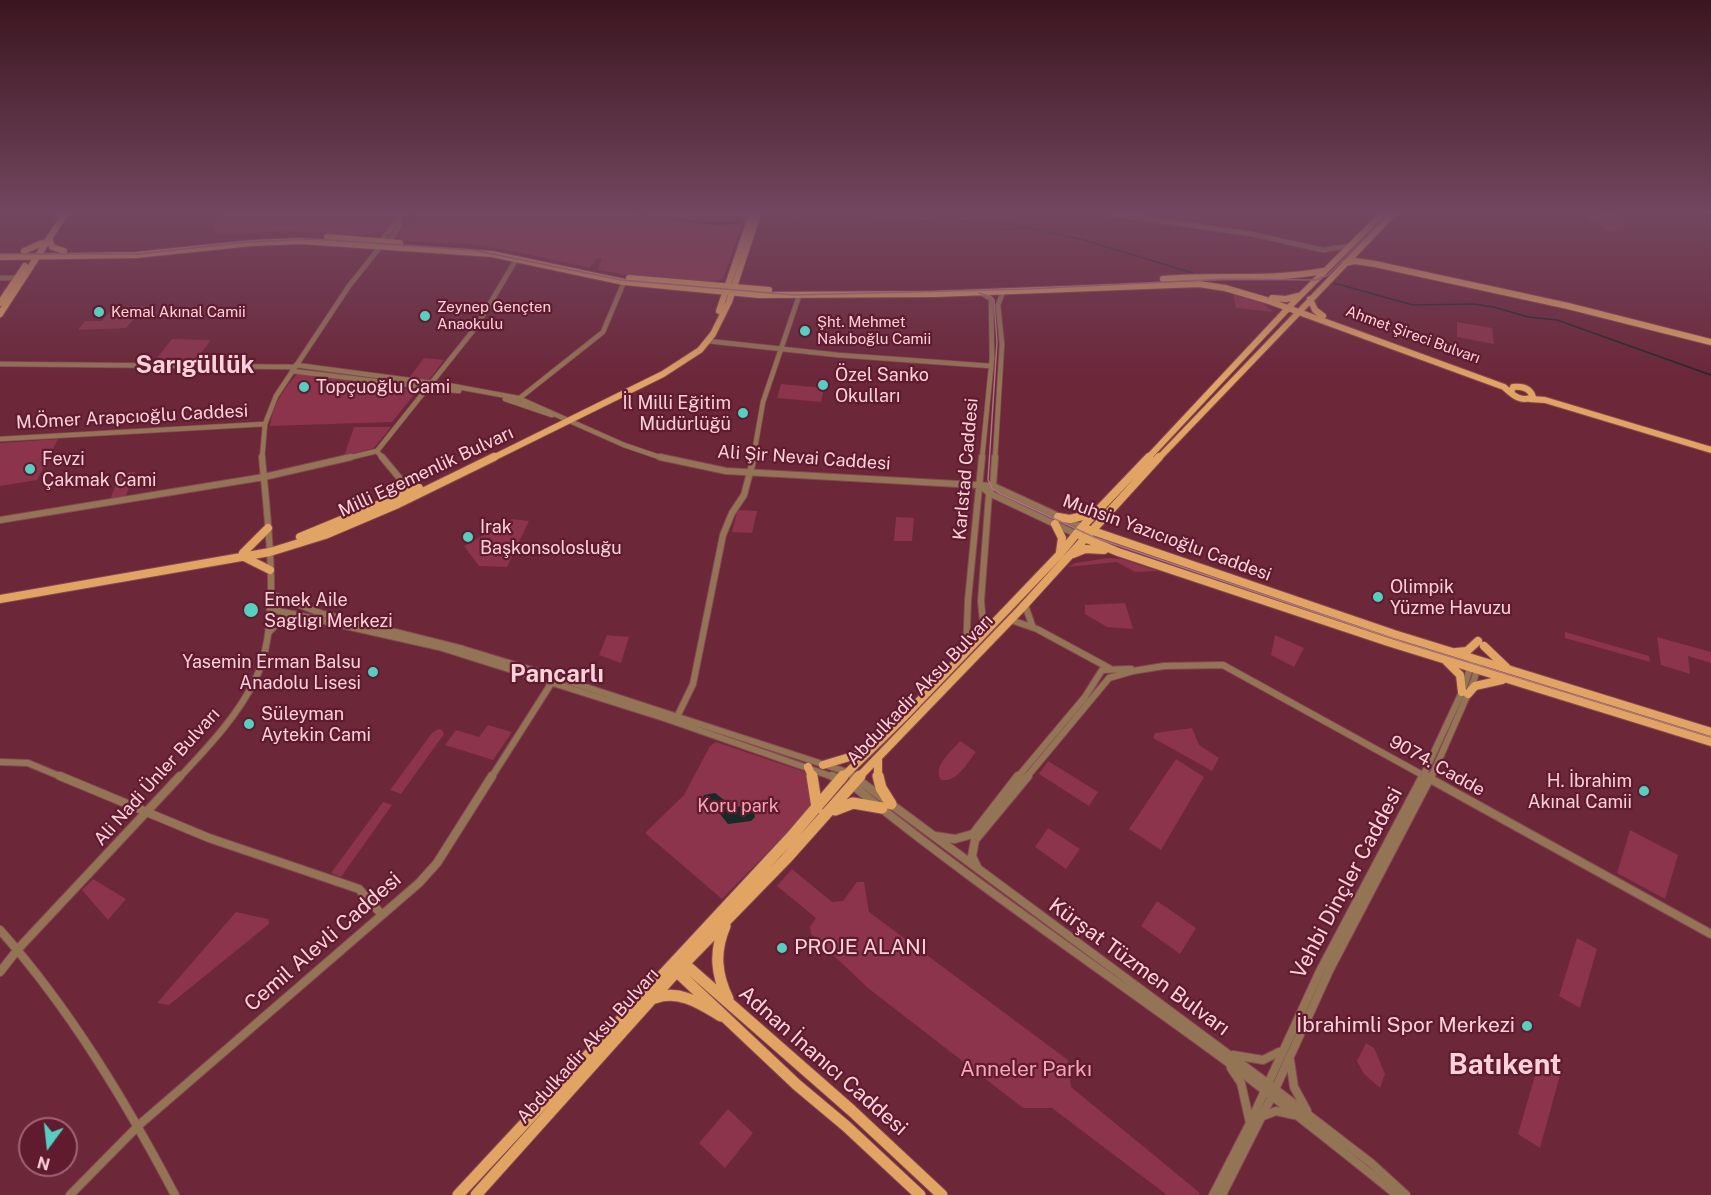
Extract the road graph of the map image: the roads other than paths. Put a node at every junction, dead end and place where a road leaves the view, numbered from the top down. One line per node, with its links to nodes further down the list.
1 (25, 270): 12 (main road)
2 (26, 270): 25 (main road)
3 (362, 270): 33 (street, Ali Nadi Ünler Bulvarı)
4 (510, 270): 34 (street)
5 (569, 270): 14 (main road)
6 (591, 270): 15 (main road)
7 (735, 270): 15 (main road, Milli Egemenlik Bulvarı)
8 (1327, 270): 13 (main road); 20 (main road, Abdulkadir Aksu Bulvarı)
9 (1331, 270): 20 (main road, Abdulkadir Aksu Bulvarı)
10 (1420, 270): 28 (main road)
11 (0, 278): 12 (street)
12 (17, 278): 22 (main road)
13 (1162, 279): 16 (main road); 21 (main road)
14 (624, 282): 15 (main road); 37 (street)
15 (728, 289): 16 (main road); 16 (main road); 29 (main road, Milli Egemenlik Bulvarı); 38 (main road, Milli Egemenlik Bulvarı)
16 (750, 291): 19 (main road)
17 (1003, 292): 18 (main road); 21 (main road); 46 (street, Karlstad Caddesi)
18 (981, 293): 19 (main road); 32 (street, Karlstad Caddesi)
19 (799, 296): 30 (street)
20 (1306, 297): 21 (main road); 23 (main road, Abdulkadir Aksu Bulvarı); 24 (main road, Abdulkadir Aksu Bulvarı); 26 (main road)
21 (1269, 299): 23 (main road, Ahmet Şireci Bulvarı); 27 (main road)
22 (0, 303)
23 (1290, 306): 24 (main road, Ahmet Şireci Bulvarı); 27 (main road, Abdulkadir Aksu Bulvarı)
24 (1301, 310): 26 (main road, Ahmet Şireci Bulvarı); 35 (main road); 49 (main road, Abdulkadir Aksu Bulvarı)
25 (0, 314)
26 (1323, 316): 35 (main road, Ahmet Şireci Bulvarı)
27 (1281, 318): 49 (main road, Abdulkadir Aksu Bulvarı)
28 (1711, 340)
29 (708, 341): 30 (street); 38 (main road, Milli Egemenlik Bulvarı)
30 (783, 349): 32 (street); 43 (street)
31 (0, 364): 33 (street, Ali Şir Nevai Caddesi)
32 (991, 366): 45 (street, Karlstad Caddesi)
33 (294, 368): 34 (street, Ali Şir Nevai Caddesi); 39 (street, Ali Nadi Ünler Bulvarı)
34 (428, 385): 37 (street, Ali Şir Nevai Caddesi); 42 (street)
35 (1513, 389): 36 (main road); 36 (main road)
36 (1531, 396): 41 (main road)
37 (516, 400): 38 (street, Ali Şir Nevai Caddesi)
38 (567, 419): 43 (street, Ali Şir Nevai Caddesi); 47 (main road, Milli Egemenlik Bulvarı); 55 (main road, Milli Egemenlik Bulvarı)
39 (265, 424): 40 (street, M.Ömer Arapcıoğlu Caddesi); 44 (street, Ali Nadi Ünler Bulvarı)
40 (0, 439)
41 (1711, 449)
42 (377, 451): 44 (street); 47 (street)
43 (751, 473): 45 (street, Ali Şir Nevai Caddesi); 81 (street)
44 (264, 477): 50 (street); 52 (street, Ali Nadi Ünler Bulvarı)
45 (978, 484): 46 (street, Muhsin Yazıcıoğlu Caddesi); 48 (street, Muhsin Yazıcıoğlu Caddesi); 70 (street, Karlstad Caddesi)
46 (993, 486): 48 (street, Karlstad Caddesi); 51 (street, Muhsin Yazıcıoğlu Caddesi)
47 (411, 492): 55 (main road, Milli Egemenlik Bulvarı)
48 (989, 493): 51 (street, Muhsin Yazıcıoğlu Caddesi); 68 (street, Karlstad Caddesi)
49 (1101, 514): 51 (main road); 53 (main road, Abdulkadir Aksu Bulvarı); 54 (main road)
50 (0, 520)
51 (1057, 520): 53 (street, Muhsin Yazıcıoğlu Caddesi); 53 (street, Muhsin Yazıcıoğlu Caddesi); 58 (main road)
52 (268, 528): 55 (street, Ali Nadi Ünler Bulvarı); 57 (main road)
53 (1083, 533): 54 (main road, Muhsin Yazıcıoğlu Caddesi); 56 (main road, Muhsin Yazıcıoğlu Caddesi); 58 (main road, Abdulkadir Aksu Bulvarı)
54 (1126, 543): 69 (main road, Muhsin Yazıcıoğlu Caddesi)
55 (270, 550): 57 (main road, Milli Egemenlik Bulvarı); 59 (street, Ali Nadi Ünler Bulvarı)
56 (1118, 552): 58 (main road); 71 (main road, Muhsin Yazıcıoğlu Caddesi)
57 (242, 555): 59 (main road); 61 (main road, Milli Egemenlik Bulvarı)
58 (1062, 557): 62 (main road, Abdulkadir Aksu Bulvarı); 68 (main road, Abdulkadir Aksu Bulvarı)
59 (270, 570): 60 (street, Ali Nadi Ünler Bulvarı)
60 (271, 594): 63 (street, Ali Nadi Ünler Bulvarı); 79 (street)
61 (0, 598)
62 (1025, 605): 65 (main road, Abdulkadir Aksu Bulvarı); 66 (street)
63 (270, 609): 64 (street); 67 (street, Ali Nadi Ünler Bulvarı)
64 (294, 614): 67 (street); 79 (street)
65 (1011, 620): 66 (street); 85 (main road, Abdulkadir Aksu Bulvarı)
66 (1032, 625): 72 (street)
67 (270, 631): 94 (street, Ali Nadi Ünler Bulvarı)
68 (984, 633): 70 (main road, Abdulkadir Aksu Bulvarı)
69 (1450, 652): 73 (main road, Muhsin Yazıcıoğlu Caddesi); 77 (main road)
70 (966, 653): 84 (main road, Abdulkadir Aksu Bulvarı)
71 (1442, 659): 73 (main road, Muhsin Yazıcıoğlu Caddesi); 80 (main road)
72 (1091, 661): 74 (street); 76 (street)
73 (1475, 665): 77 (main road, Muhsin Yazıcıoğlu Caddesi); 80 (street)
74 (1108, 668): 75 (street, 9074. Cadde); 76 (street); 78 (street)
75 (1137, 670): 78 (street, 9074. Cadde); 90 (street, 9074. Cadde)
76 (1100, 672): 78 (street); 95 (street)
77 (1511, 676): 80 (main road); 82 (main road, Muhsin Yazıcıoğlu Caddesi); 83 (main road, Muhsin Yazıcıoğlu Caddesi)
78 (1111, 677): 96 (street)
79 (554, 680): 81 (street); 88 (street); 97 (street, Cemil Alevli Caddesi)
80 (1465, 693): 90 (street)
81 (676, 717): 87 (street)
82 (1711, 732)
83 (1711, 742)
84 (869, 752): 87 (main road); 89 (main road, Abdulkadir Aksu Bulvarı)
85 (878, 758): 91 (main road, Abdulkadir Aksu Bulvarı); 92 (main road)
86 (0, 762): 94 (street)
87 (823, 765): 89 (street)
88 (808, 767): 89 (street); 93 (main road)
89 (844, 776): 91 (street, Kürşat Tüzmen Bulvarı); 93 (main road, Abdulkadir Aksu Bulvarı)
90 (1427, 778): 100 (street, 9074. Cadde); 107 (street, Vehbi Dinçler Caddesi); 109 (street)
91 (854, 782): 92 (street, Kürşat Tüzmen Bulvarı); 93 (main road, Abdulkadir Aksu Bulvarı)
92 (886, 806): 93 (main road); 95 (street, Kürşat Tüzmen Bulvarı); 108 (street, Kürşat Tüzmen Bulvarı)
93 (822, 812): 98 (main road, Abdulkadir Aksu Bulvarı); 102 (main road, Abdulkadir Aksu Bulvarı)
94 (146, 813): 97 (street); 101 (street, Ali Nadi Ünler Bulvarı)
95 (932, 836): 96 (street, Kürşat Tüzmen Bulvarı)
96 (979, 871): 108 (street, Kürşat Tüzmen Bulvarı)
97 (382, 915): 115 (street, Cemil Alevli Caddesi)
98 (729, 917): 102 (main road, Abdulkadir Aksu Bulvarı); 105 (main road)
99 (0, 930): 101 (street)
100 (1711, 934)
101 (18, 949): 103 (street, Ali Nadi Ünler Bulvarı); 115 (street)
102 (677, 964): 104 (main road, Abdulkadir Aksu Bulvarı); 105 (main road, Adnan İnanıcı Caddesi); 106 (main road, Adnan İnanıcı Caddesi); 118 (main road, Abdulkadir Aksu Bulvarı)
103 (0, 972)
104 (650, 1002): 106 (main road); 119 (main road, Abdulkadir Aksu Bulvarı)
105 (731, 1005): 121 (main road, Adnan İnanıcı Caddesi)
106 (733, 1023): 120 (main road, Adnan İnanıcı Caddesi)
107 (1285, 1044): 108 (street); 110 (street, Vehbi Dinçler Caddesi)
108 (1225, 1056): 110 (street, Kürşat Tüzmen Bulvarı); 114 (street)
109 (1290, 1056): 111 (street); 113 (street)
110 (1265, 1086): 111 (street, Kürşat Tüzmen Bulvarı); 114 (street, Vehbi Dinçler Caddesi)
111 (1273, 1092): 112 (street); 113 (street, Kürşat Tüzmen Bulvarı)
112 (1263, 1116): 113 (street); 123 (street)
113 (1311, 1121): 124 (street, Kürşat Tüzmen Bulvarı); 125 (street, Kürşat Tüzmen Bulvarı)
114 (1250, 1123): 122 (street, Vehbi Dinçler Caddesi)
115 (139, 1125): 116 (street, Cemil Alevli Caddesi); 117 (street)
116 (70, 1195)
117 (175, 1195)
118 (458, 1195)
119 (476, 1195)
120 (920, 1195)
121 (942, 1195)
122 (1213, 1195)
123 (1222, 1195)
124 (1397, 1195)
125 (1406, 1195)

